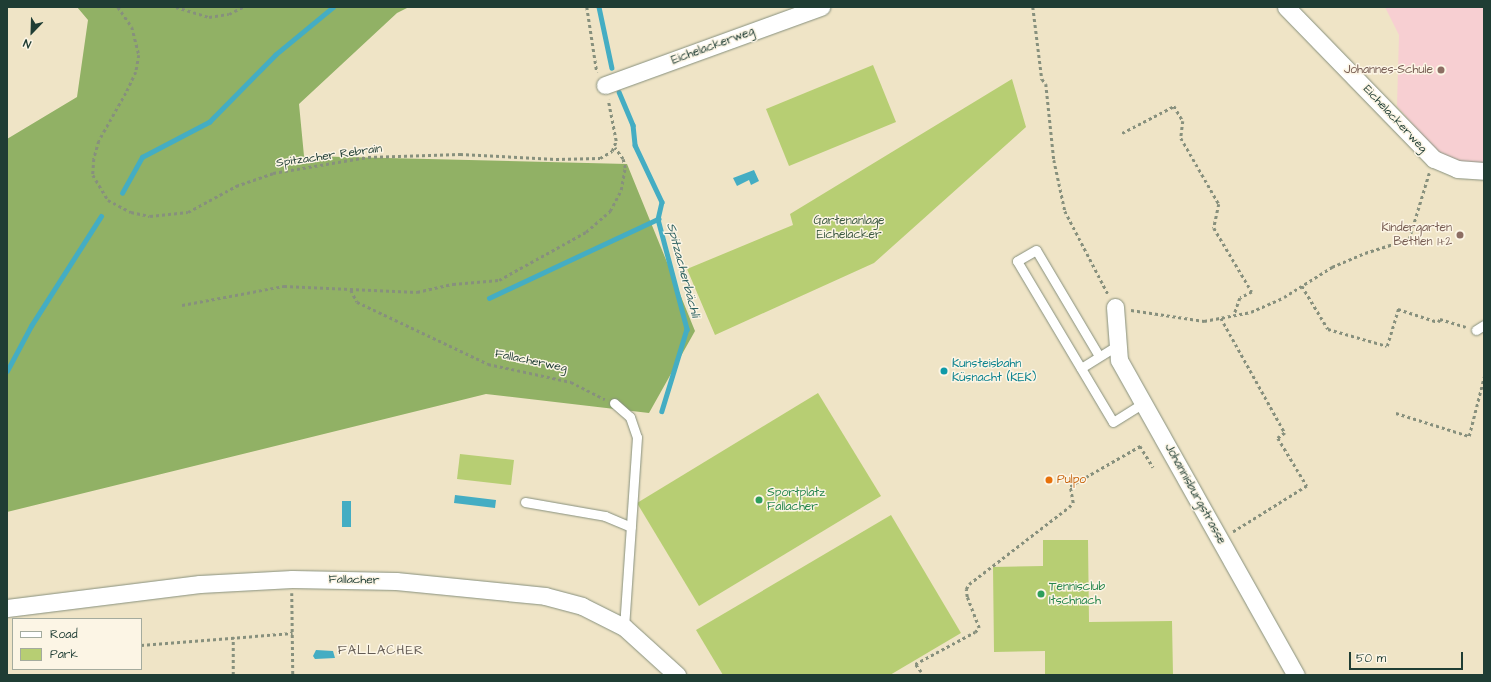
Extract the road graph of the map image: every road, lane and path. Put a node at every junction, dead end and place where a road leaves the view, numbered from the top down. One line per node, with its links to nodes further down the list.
1 (118, 7): 10 (path, Spitzacher Rebrain)
2 (176, 7): 3 (path)
3 (243, 7)
4 (587, 7): 8 (path)
5 (821, 7): 8 (street, Eichelackerweg)
6 (1033, 7): 16 (path)
7 (1286, 7): 11 (street, Eichelackerweg)
8 (605, 85): 10 (path)
9 (1122, 133): 17 (path)
10 (615, 148): 14 (path)
11 (1434, 159): 12 (street, Eichelackerweg); 13 (path)
12 (1484, 171)
13 (1302, 286): 17 (path); 20 (path)
14 (350, 289): 15 (path); 25 (path, Fallacherweg)
15 (182, 305)
16 (1115, 307): 18 (path); 21 (street, Johannisburgstrasse)
17 (1234, 315): 18 (path)
18 (1221, 318): 31 (path)
19 (1484, 325): 20 (lane)
20 (1476, 330)
21 (1118, 345): 22 (lane); 26 (street, Johannisburgstrasse)
22 (1099, 356): 23 (lane); 23 (lane)
23 (1081, 368): 26 (lane)
24 (1484, 377): 27 (path)
25 (614, 403): 30 (lane)
26 (1143, 403): 31 (street, Johannisburgstrasse)
27 (1396, 413)
28 (1153, 467): 38 (path)
29 (526, 502): 30 (lane)
30 (631, 527): 34 (lane)
31 (1220, 539): 42 (street, Johannisburgstrasse)
32 (292, 579): 33 (street, Fallacher); 34 (street, Fallacher); 35 (path)
33 (7, 608)
34 (624, 627): 41 (street, Fallacher)
35 (293, 632): 36 (path); 40 (path)
36 (233, 637): 37 (path); 39 (path)
37 (142, 645)
38 (921, 672)
39 (233, 675)
40 (292, 675)
41 (677, 675)
42 (1296, 675)

